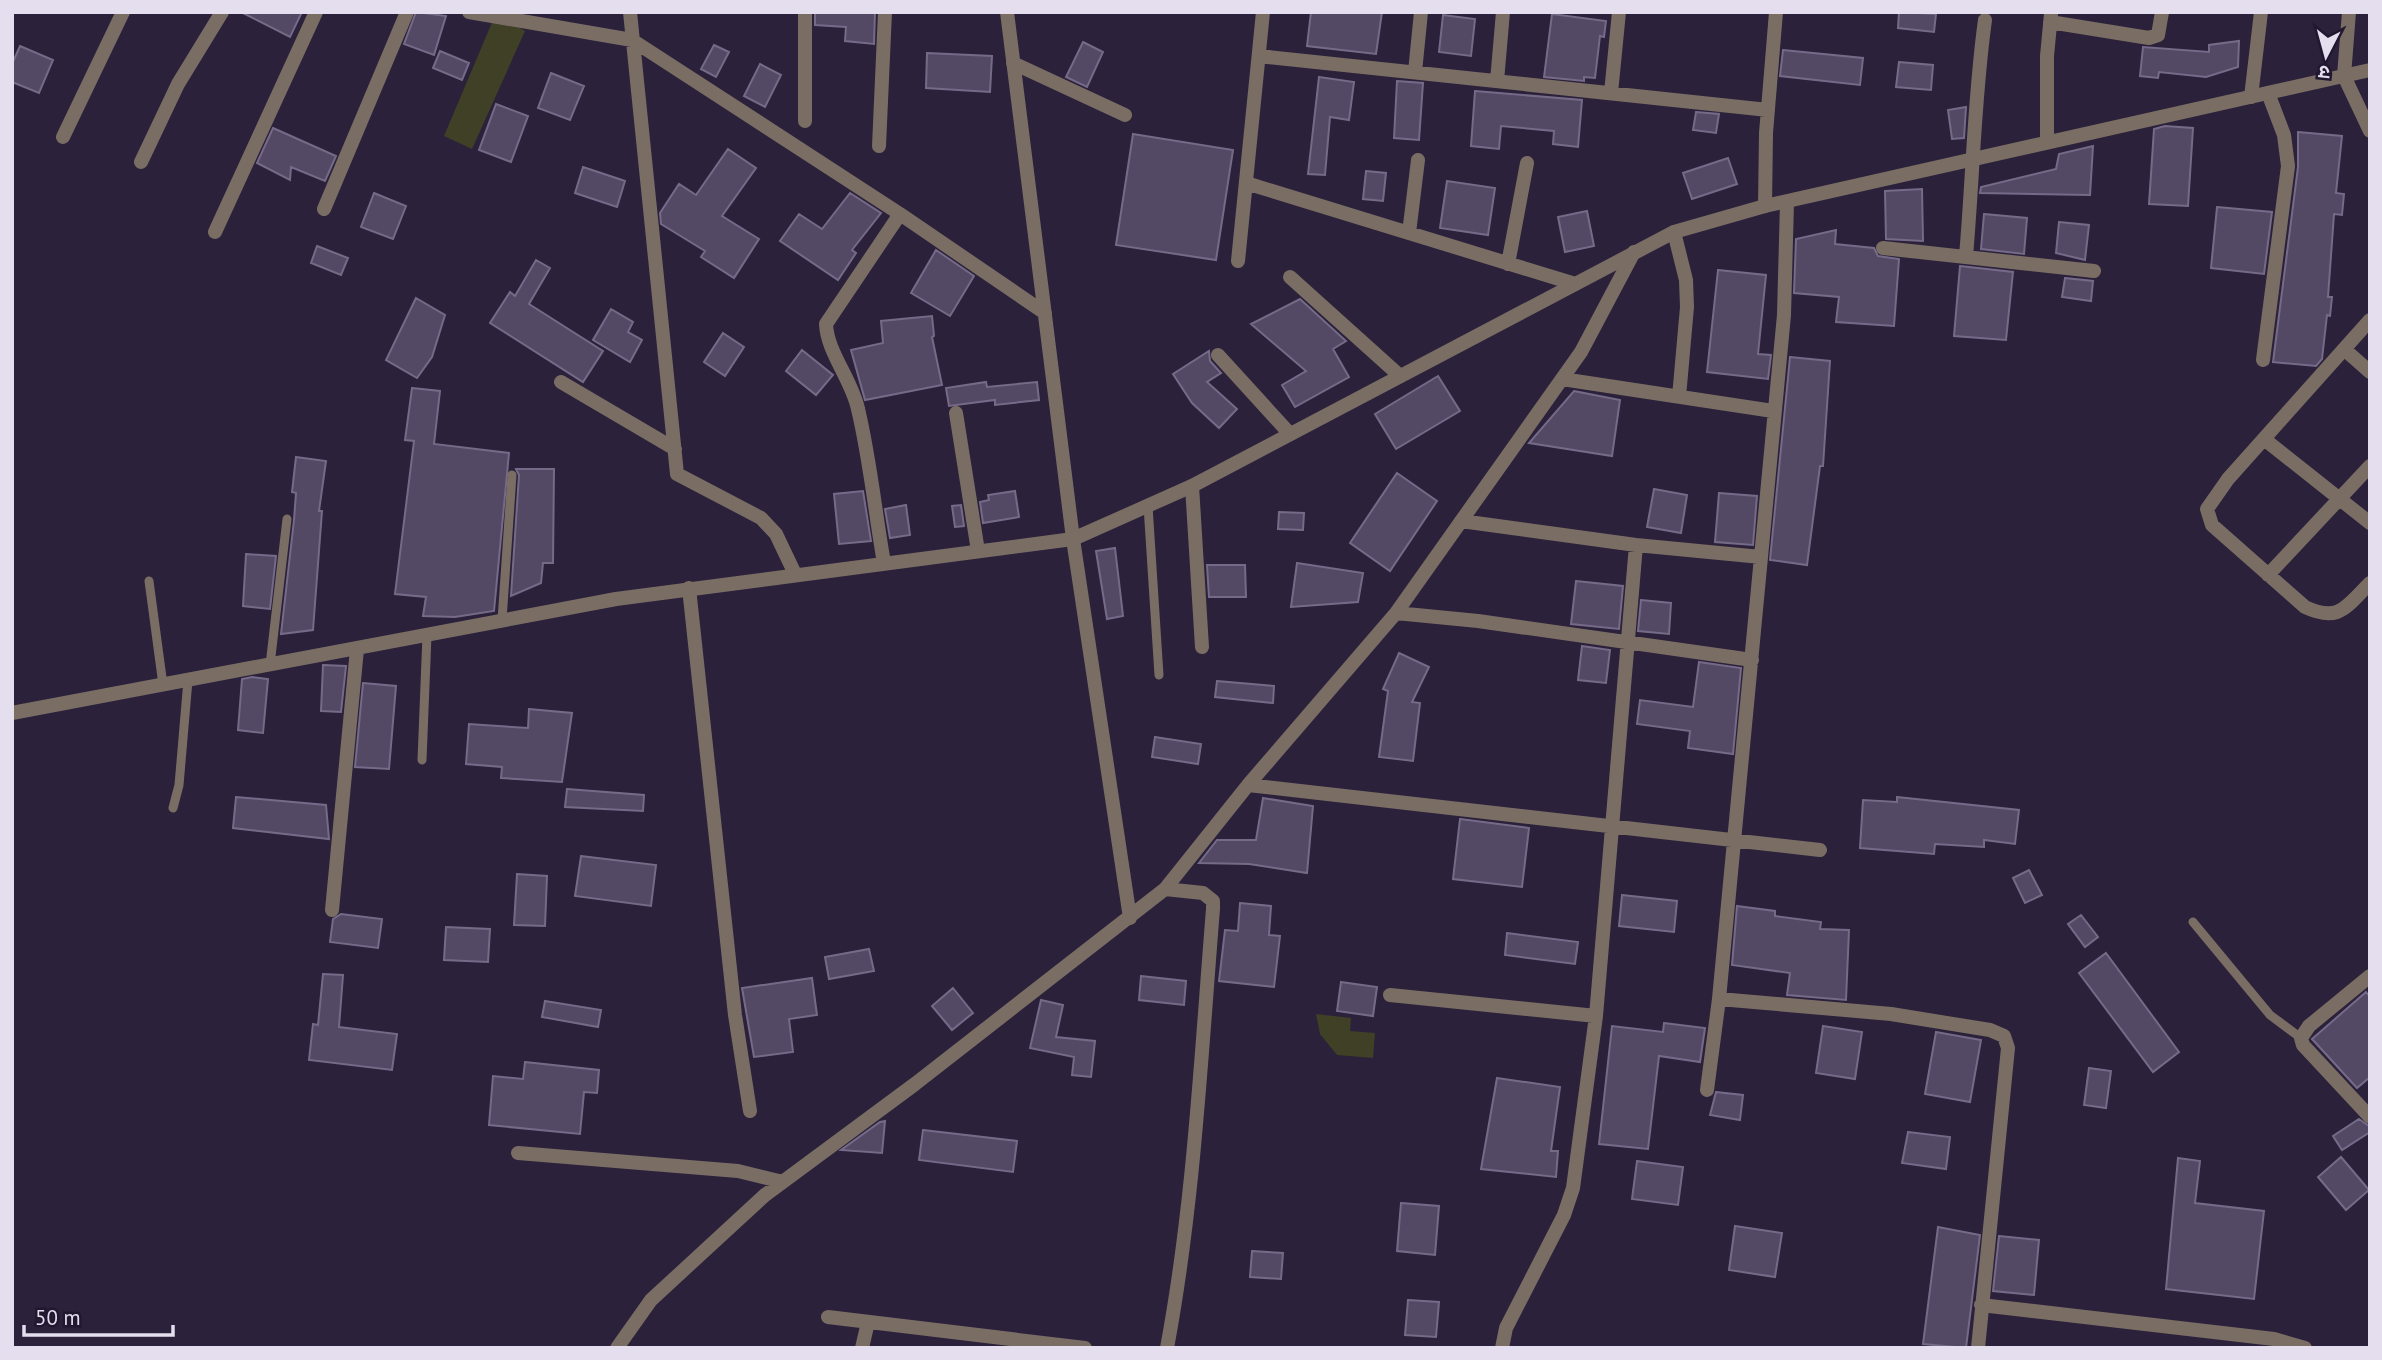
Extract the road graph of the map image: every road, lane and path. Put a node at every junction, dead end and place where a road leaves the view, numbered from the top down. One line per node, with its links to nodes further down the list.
1 (123, 12): 34 (street)
2 (222, 12): 39 (street)
3 (316, 12): 46 (street)
4 (407, 12): 44 (street)
5 (469, 12): 20 (street)
6 (629, 12): 20 (street)
7 (805, 12): 32 (street)
8 (884, 12): 36 (street)
9 (1007, 12): 22 (street)
10 (1263, 12): 21 (street)
11 (1421, 12): 24 (street)
12 (1503, 12): 26 (street)
13 (1619, 12): 27 (street)
14 (1776, 12): 30 (street)
15 (2162, 12): 18 (street)
16 (2261, 12): 29 (street)
17 (2349, 12): 25 (street)
18 (2051, 17): 35 (street)
19 (1985, 20): 37 (street)
20 (632, 40): 45 (street); 71 (street)
21 (1259, 56): 24 (street); 41 (street)
22 (1013, 63): 31 (street); 57 (street)
23 (2370, 70): 25 (street)
24 (1415, 72): 26 (street)
25 (2344, 76): 28 (street); 33 (street)
26 (1497, 81): 27 (street)
27 (1611, 93): 30 (street)
28 (2268, 93): 29 (street); 61 (street)
29 (2251, 97): 35 (street)
30 (1768, 110): 43 (street)
31 (1125, 115)
32 (805, 121)
33 (2370, 131)
34 (63, 136)
35 (2047, 142): 37 (street)
36 (879, 146)
37 (1975, 159): 42 (street); 51 (street)
38 (1418, 160): 48 (street)
39 (141, 162)
40 (1527, 163): 53 (street)
41 (1246, 183): 48 (street); 52 (street)
42 (1787, 202): 43 (street); 67 (street)
43 (1765, 206): 47 (street)
44 (324, 209)
45 (900, 214): 57 (street); 84 (street)
46 (215, 232)
47 (1674, 232): 50 (street); 66 (street)
48 (1409, 233): 53 (street)
49 (1883, 248): 51 (street)
50 (1634, 251): 56 (street); 64 (street)
51 (1966, 256): 54 (street)
52 (1238, 261)
53 (1508, 264): 56 (street)
54 (2094, 271)
55 (1290, 276): 63 (street)
56 (1572, 283): 63 (street)
57 (1045, 313): 80 (street)
58 (2370, 320): 59 (street)
59 (2344, 349): 62 (street); 70 (street)
60 (1218, 355): 69 (street)
61 (2263, 360)
62 (2370, 372)
63 (1400, 376): 69 (street)
64 (1562, 379): 66 (street); 78 (street)
65 (561, 382): 71 (street)
66 (1679, 397): 67 (street)
67 (1773, 411): 83 (street)
68 (956, 413): 82 (street)
69 (1290, 433): 74 (street)
70 (2264, 439): 75 (street); 86 (street)
71 (674, 449): 85 (street)
72 (2370, 466): 75 (street)
73 (512, 475): 91 (lane)
74 (1192, 486): 76 (street); 94 (street)
75 (2339, 499): 79 (street); 86 (street)
76 (1148, 506): 80 (street); 98 (lane)
77 (287, 519): 97 (lane)
78 (1461, 521): 81 (street); 90 (street)
79 (2370, 523)
80 (1073, 539): 82 (street); 110 (street)
81 (1636, 545): 83 (street); 93 (street)
82 (978, 551): 84 (street)
83 (1761, 557): 96 (street)
84 (884, 563): 85 (street)
85 (795, 574): 89 (street)
86 (2268, 575): 88 (street)
87 (149, 581): 100 (lane)
88 (2370, 583)
89 (689, 588): 91 (street); 118 (street)
90 (1396, 613): 93 (street); 103 (street)
91 (502, 621): 92 (street)
92 (426, 635): 95 (street); 102 (lane)
93 (1630, 642): 96 (street); 105 (street)
94 (1202, 647)
95 (357, 649): 97 (street); 109 (street)
96 (1752, 660): 106 (street)
97 (270, 665): 99 (street)
98 (1159, 675)
99 (188, 680): 100 (street); 104 (lane)
100 (163, 685): 101 (street)
101 (12, 713)
102 (422, 760)
103 (1248, 786): 105 (street); 108 (street)
104 (173, 808)
105 (1611, 828): 106 (street); 115 (street)
106 (1734, 843): 107 (street); 114 (street)
107 (1820, 850)
108 (1165, 889): 110 (street); 128 (street)
109 (332, 910)
110 (1130, 918): 121 (street)
111 (2193, 922): 116 (lane)
112 (2370, 976): 116 (street)
113 (1390, 995): 115 (street)
114 (1719, 999): 117 (street); 122 (street)
115 (1596, 1016): 129 (street)
116 (2301, 1038): 119 (street)
117 (1707, 1090)
118 (750, 1111)
119 (2370, 1118)
120 (518, 1153): 121 (street)
121 (783, 1182): 125 (street)
122 (1981, 1305): 130 (street); 131 (street)
123 (828, 1317): 124 (street)
124 (867, 1322): 126 (street); 127 (street)
125 (617, 1348)
126 (862, 1348)
127 (1085, 1348)
128 (1167, 1348)
129 (1502, 1348)
130 (1978, 1348)
131 (2305, 1348)

